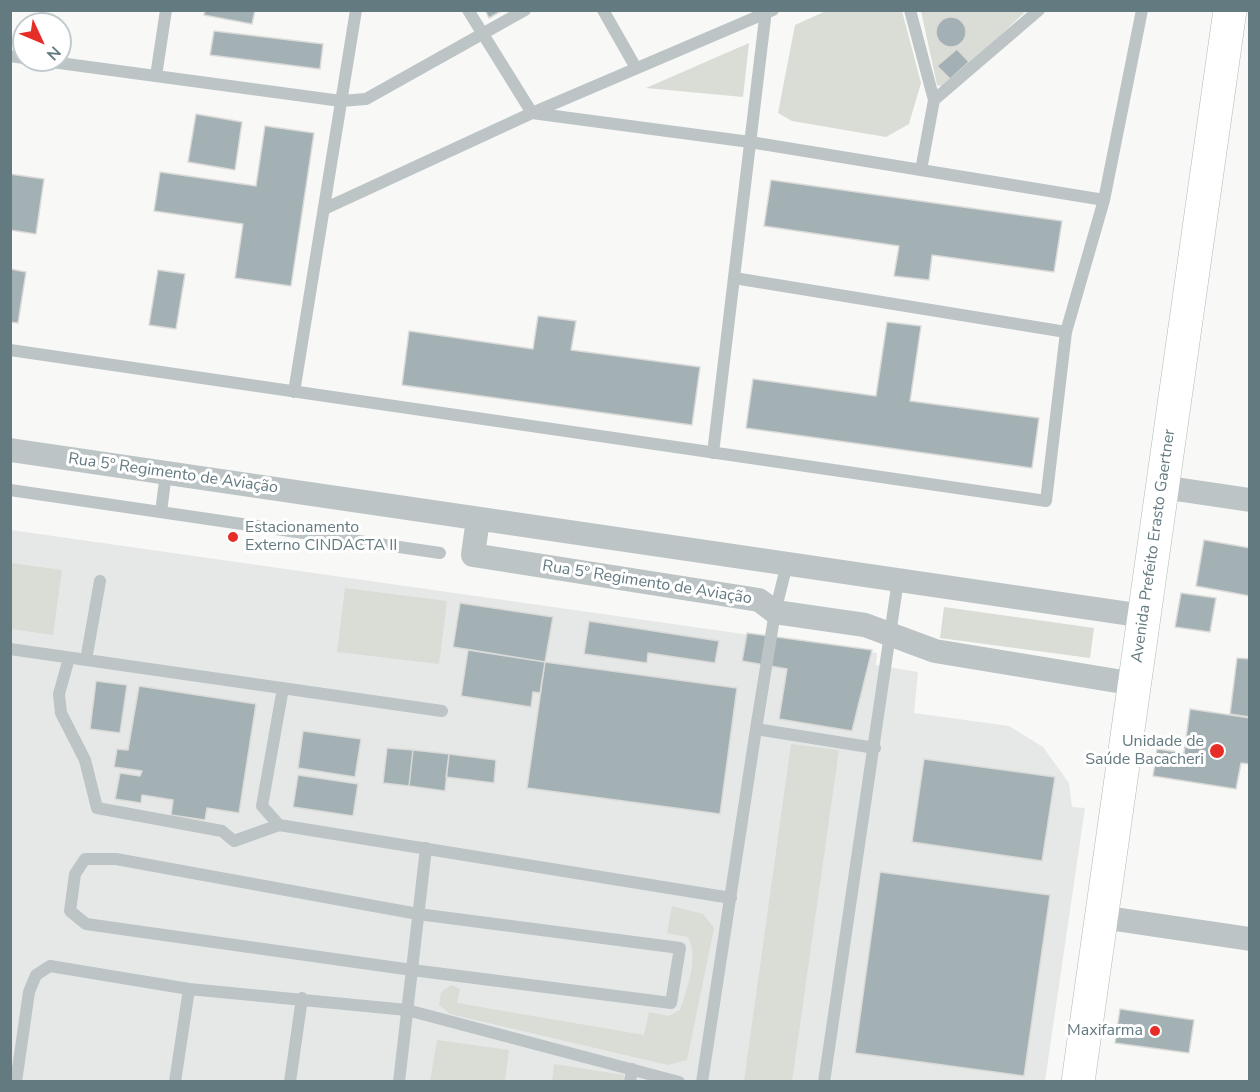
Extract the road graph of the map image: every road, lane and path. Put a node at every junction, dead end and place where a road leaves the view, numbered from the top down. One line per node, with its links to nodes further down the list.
1 (166, 10): 14 (lane)
2 (356, 10): 16 (lane)
3 (468, 10): 11 (lane)
4 (525, 10): 11 (lane)
5 (603, 10): 13 (lane)
6 (910, 10): 15 (lane)
7 (1039, 10): 15 (lane)
8 (1142, 10): 20 (lane)
9 (1230, 10): 29 (main road, Avenida Prefeito Erasto Gaertner)
10 (769, 11): 13 (lane); 18 (lane)
11 (482, 33): 16 (lane); 17 (lane)
12 (72, 65): 14 (lane)
13 (636, 68): 17 (lane)
14 (156, 76): 16 (lane)
15 (934, 100): 19 (lane)
16 (341, 101): 21 (lane)
17 (532, 113): 18 (lane); 21 (lane)
18 (750, 142): 19 (lane); 22 (lane)
19 (921, 170): 20 (lane)
20 (1104, 200): 23 (lane)
21 (324, 209): 25 (lane)
22 (734, 278): 23 (lane); 27 (lane)
23 (1066, 332): 27 (lane)
24 (10, 350): 25 (lane)
25 (294, 392): 27 (lane)
26 (10, 450): 28 (street, Rua 5º Regimento de Aviação)
27 (713, 453)
28 (166, 473): 32 (lane); 33 (street, Rua 5º Regimento de Aviação)
29 (1162, 487): 31 (street); 41 (main road, Avenida Prefeito Erasto Gaertner)
30 (10, 490): 32 (lane)
31 (1250, 500)
32 (161, 512): 35 (lane)
33 (478, 519): 34 (street, Rua 5º Regimento de Aviação); 37 (street, Rua 5º Regimento de Aviação)
34 (586, 534): 36 (street, Rua 5º Regimento de Aviação); 37 (street)
35 (440, 553)
36 (787, 564): 38 (street, Rua 5º Regimento de Aviação); 40 (lane)
37 (579, 572): 40 (street, Rua 5º Regimento de Aviação)
38 (898, 580): 41 (street, Rua 5º Regimento de Aviação); 42 (lane)
39 (100, 581): 45 (lane)
40 (775, 612): 42 (street, Rua 5º Regimento de Aviação); 49 (lane)
41 (1144, 616): 46 (main road, Avenida Prefeito Erasto Gaertner)
42 (891, 635): 46 (street, Rua 5º Regimento de Aviação); 50 (lane)
43 (10, 649): 44 (lane)
44 (69, 658): 45 (lane); 51 (lane)
45 (86, 660): 47 (lane)
46 (1135, 684): 55 (main road, Avenida Prefeito Erasto Gaertner)
47 (283, 688): 48 (lane); 51 (lane)
48 (442, 711)
49 (756, 729): 50 (lane); 53 (lane)
50 (875, 748): 68 (lane)
51 (279, 825): 52 (lane)
52 (426, 848): 53 (lane); 54 (lane)
53 (731, 898): 67 (lane)
54 (418, 914): 57 (lane); 57 (lane); 57 (lane)
55 (1101, 917): 56 (street); 69 (main road, Avenida Prefeito Erasto Gaertner)
56 (1250, 939)
57 (412, 970): 60 (lane)
58 (189, 989): 59 (lane); 62 (lane); 63 (lane)
59 (302, 998): 60 (lane); 64 (lane)
60 (407, 1010): 61 (lane); 65 (lane)
61 (631, 1075): 66 (lane)
62 (16, 1082)
63 (175, 1082)
64 (290, 1082)
65 (399, 1082)
66 (679, 1082)
67 (702, 1082)
68 (824, 1082)
69 (1078, 1082)

